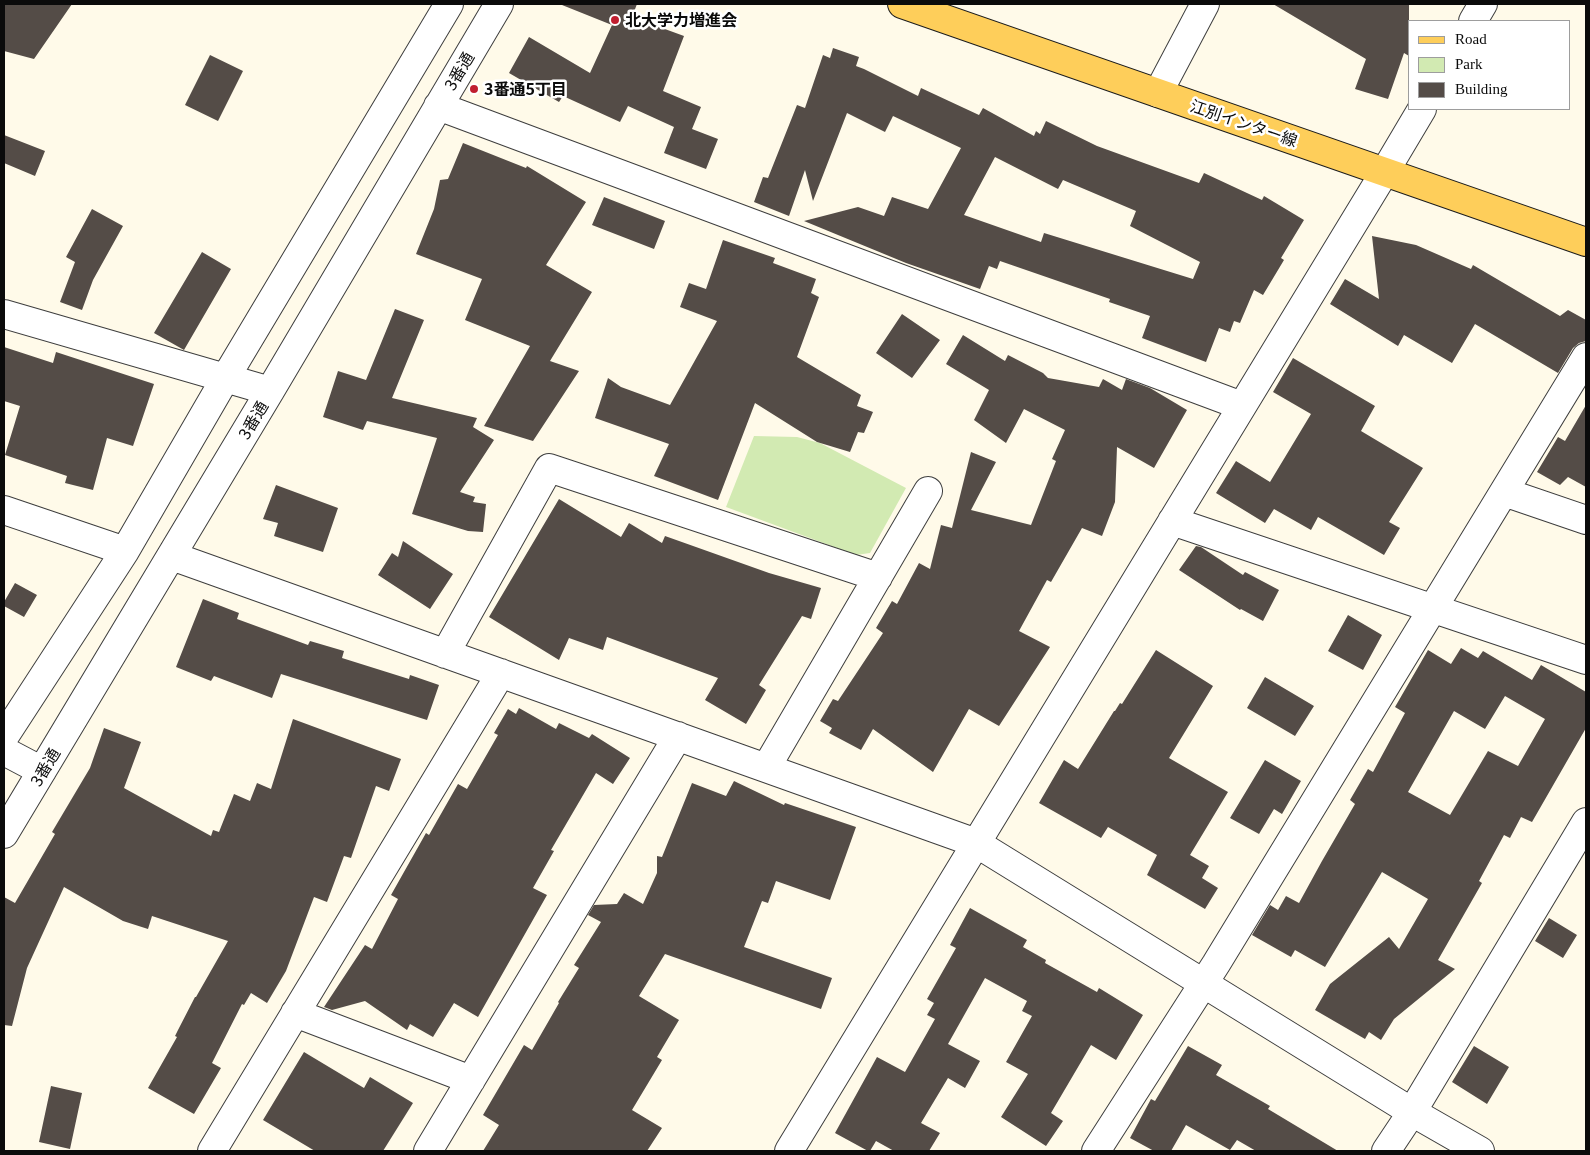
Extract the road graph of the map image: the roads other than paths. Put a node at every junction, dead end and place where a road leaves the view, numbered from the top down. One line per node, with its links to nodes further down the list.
1 (449, 4): 14 (street)
2 (498, 4): 8 (street, 3番通)
3 (902, 4): 7 (main road, 江別インター線)
4 (1205, 4): 7 (street)
5 (1483, 4): 6 (street)
6 (1474, 20)
7 (1158, 93): 10 (main road, 江別インター線)
8 (438, 106): 15 (street, 3番通); 16 (street)
9 (1421, 110): 10 (street)
10 (1384, 173): 11 (main road, 江別インター線); 16 (street)
11 (1586, 242)
12 (4, 314): 14 (street)
13 (1586, 357): 18 (street)
14 (226, 377): 15 (street); 22 (street)
15 (270, 391): 23 (street, 3番通)
16 (1242, 406): 21 (street)
17 (928, 491): 24 (street)
18 (1504, 492): 20 (street); 25 (street)
19 (4, 510): 22 (street)
20 (1586, 520)
21 (1172, 521): 25 (street); 36 (street)
22 (126, 551): 30 (street)
23 (172, 556): 26 (street); 33 (street, 3番通)
24 (878, 576): 26 (street); 32 (street)
25 (1434, 608): 27 (street); 37 (street)
26 (445, 654): 28 (street)
27 (1586, 660)
28 (501, 673): 29 (street); 38 (street)
29 (678, 736): 32 (street); 39 (street)
30 (4, 737)
31 (4, 751): 33 (street)
32 (766, 768): 36 (street)
33 (42, 771): 35 (street, 3番通)
34 (1586, 822): 40 (street)
35 (4, 834)
36 (976, 843): 37 (street); 43 (street)
37 (1204, 984): 40 (street); 44 (street)
38 (296, 1014): 39 (street); 41 (street)
39 (471, 1080): 42 (street)
40 (1412, 1112): 45 (street); 46 (street)
41 (212, 1151)
42 (428, 1151)
43 (789, 1151)
44 (1096, 1151)
45 (1386, 1151)
46 (1480, 1151)

